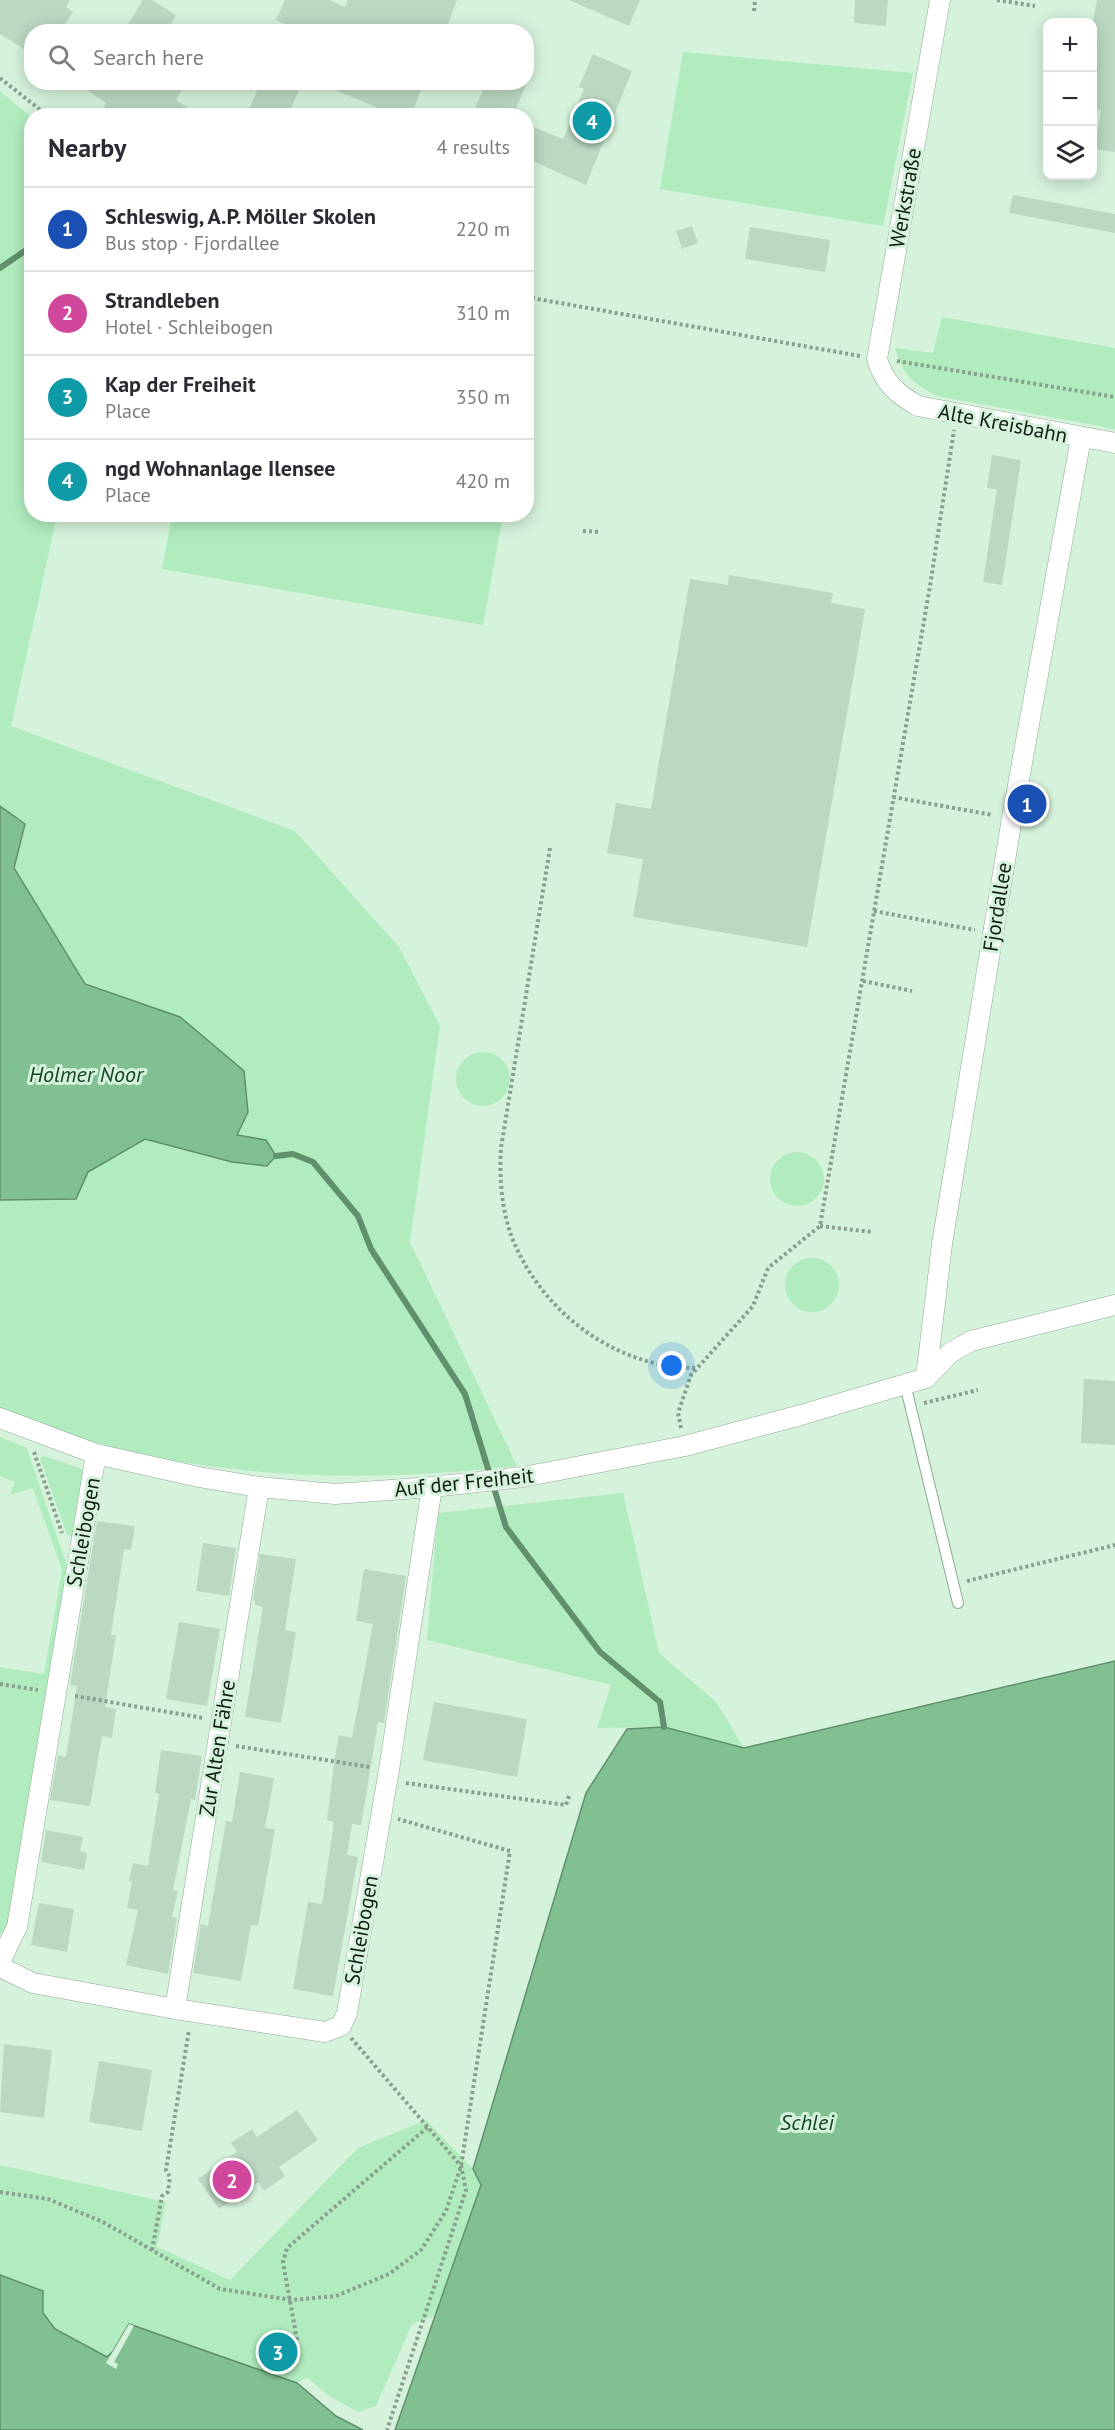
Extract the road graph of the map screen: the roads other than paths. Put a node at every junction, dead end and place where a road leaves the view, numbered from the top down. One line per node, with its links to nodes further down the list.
1 (940, 0): 2 (street, Werkstraße)
2 (894, 392): 3 (street, Alte Kreisbahn)
3 (1081, 438): 4 (street, Alte Kreisbahn); 6 (street, Fjordallee)
4 (1115, 443)
5 (1115, 1305): 6 (street)
6 (926, 1378): 7 (street, Auf der Freiheit)
7 (905, 1384): 11 (street, Auf der Freiheit); 12 (lane)
8 (0, 1418): 9 (street, Auf der Freiheit)
9 (96, 1454): 10 (street, Auf der Freiheit); 13 (street, Schleibogen)
10 (259, 1487): 11 (street, Auf der Freiheit); 15 (street, Zur Alten Fähre)
11 (432, 1488): 15 (street, Schleibogen)
12 (958, 1603)
13 (0, 1962)
14 (0, 1967): 15 (street)
15 (184, 2010)

